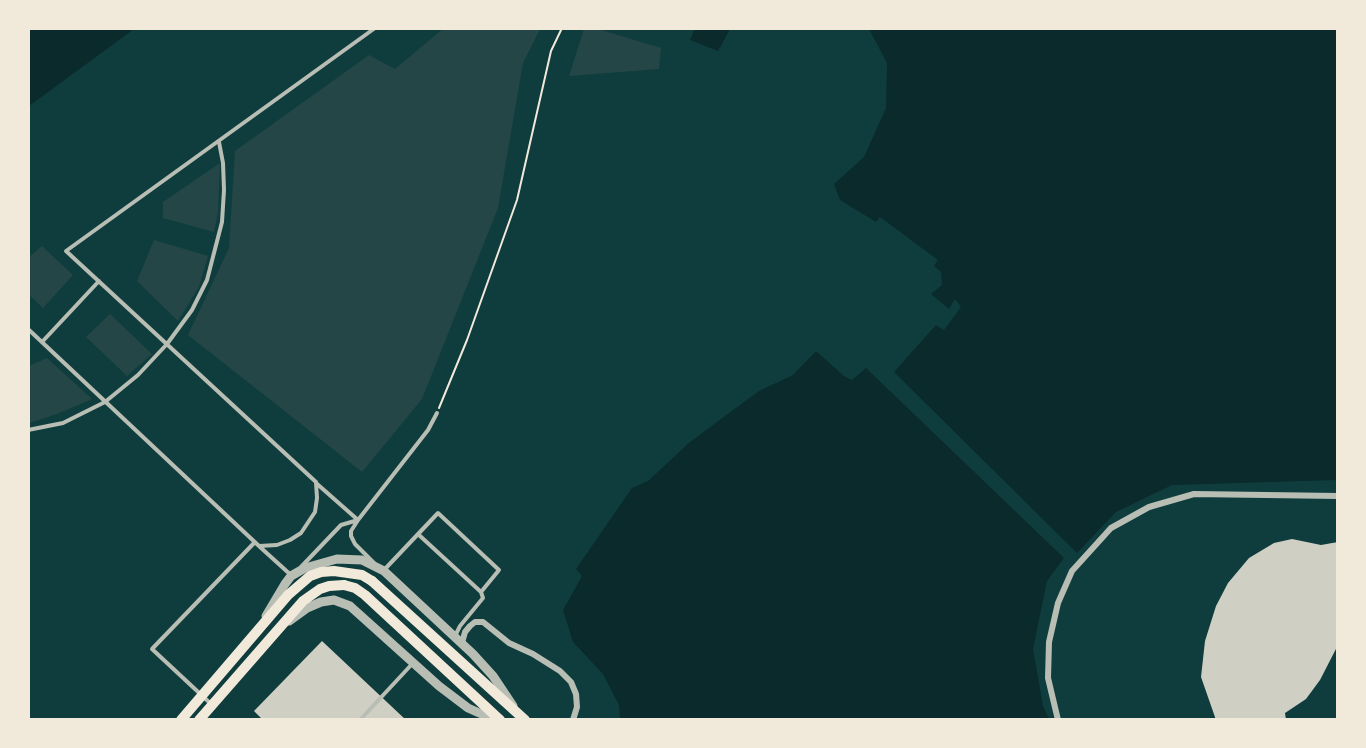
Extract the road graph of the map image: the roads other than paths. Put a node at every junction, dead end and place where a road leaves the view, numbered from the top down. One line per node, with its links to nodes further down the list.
1 (375, 28): 2 (lane)
2 (219, 142): 3 (lane); 6 (lane)
3 (99, 281): 5 (lane); 6 (lane)
4 (28, 329): 5 (lane)
5 (42, 342): 7 (lane)
6 (167, 344): 7 (lane); 10 (lane)
7 (105, 402): 9 (lane); 14 (lane)
8 (437, 413): 12 (lane)
9 (28, 430)
10 (312, 479): 12 (lane); 15 (lane)
11 (1338, 496): 32 (street)
12 (358, 520): 16 (lane); 17 (lane)
13 (419, 535): 16 (lane); 18 (lane); 18 (lane)
14 (255, 542): 15 (lane); 23 (lane)
15 (259, 546): 17 (lane)
16 (384, 571): 17 (street); 21 (street)
17 (291, 576): 20 (street)
18 (480, 592): 21 (lane)
19 (280, 628): 22 (street); 24 (main road); 30 (main road)
20 (259, 631): 23 (main road); 25 (main road)
21 (458, 640): 25 (street); 31 (street)
22 (413, 663): 28 (lane); 29 (street)
23 (202, 697): 24 (lane); 26 (main road)
24 (212, 705): 27 (main road)
25 (522, 716)
26 (181, 720)
27 (199, 720)
28 (360, 720)
29 (495, 720)
30 (500, 720)
31 (573, 720)
32 (1058, 720)

